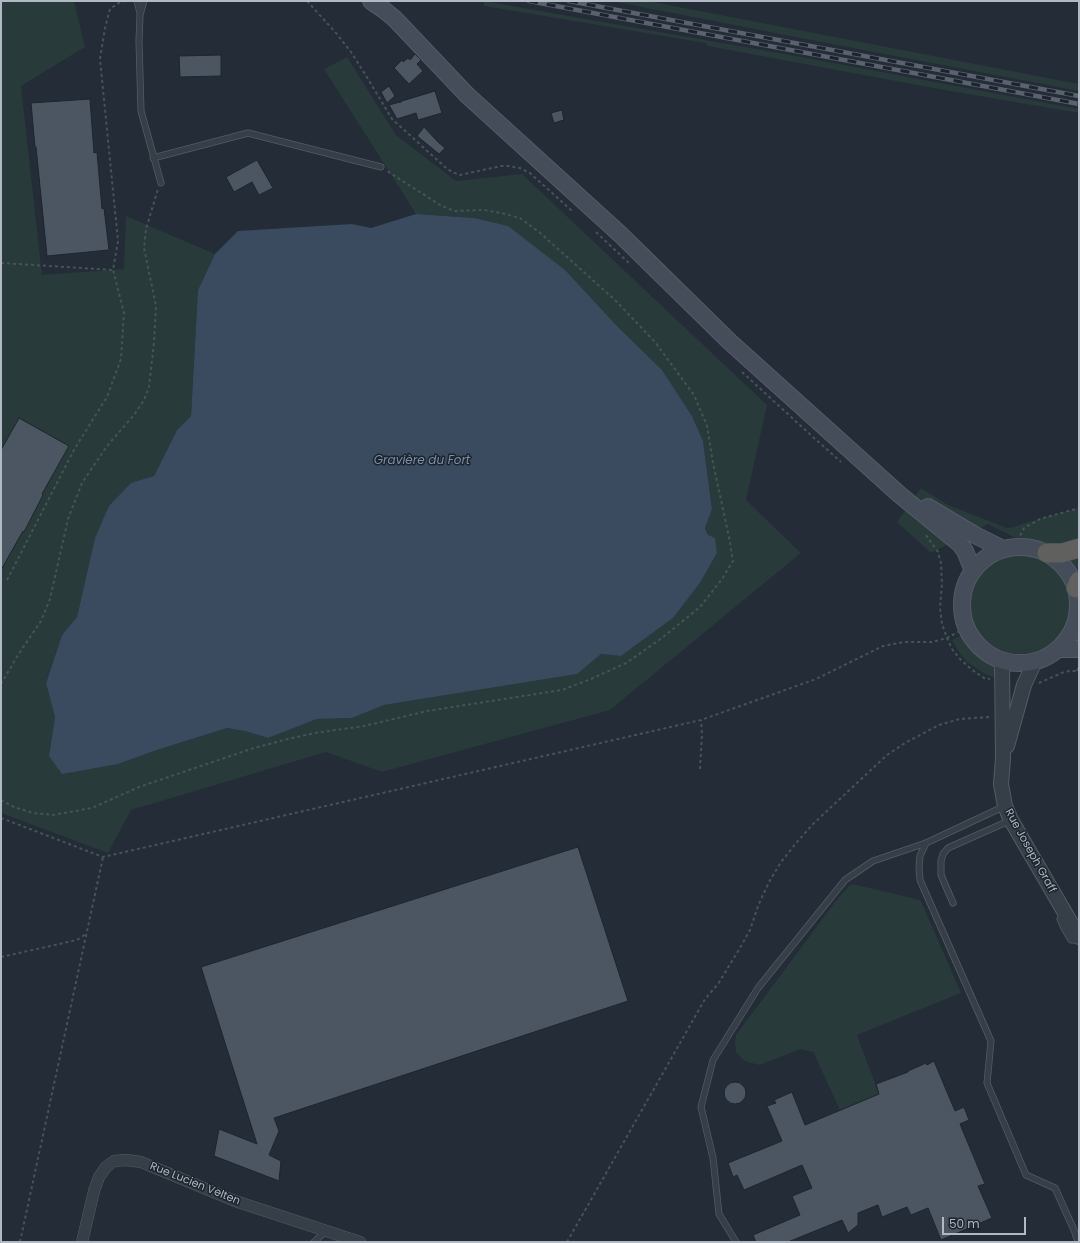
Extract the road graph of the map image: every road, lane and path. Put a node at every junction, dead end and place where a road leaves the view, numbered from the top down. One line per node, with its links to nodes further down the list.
1 (126, 1): 14 (path)
2 (137, 1): 6 (lane)
3 (144, 1): 6 (lane)
4 (306, 1): 10 (path)
5 (370, 1): 16 (main road)
6 (140, 15): 7 (lane)
7 (154, 158): 8 (lane); 9 (lane)
8 (381, 167): 42 (path)
9 (161, 183): 36 (path)
10 (575, 213)
11 (595, 232): 13 (path)
12 (1, 263): 14 (path)
13 (632, 266)
14 (113, 270): 24 (path)
15 (737, 368): 17 (path)
16 (865, 463): 20 (main road); 23 (main road)
17 (843, 464)
18 (1079, 508): 20 (path)
19 (926, 535): 28 (path)
20 (1011, 548): 22 (main road); 23 (main road)
21 (1079, 548): 22 (highway)
22 (1047, 554): 25 (main road)
23 (973, 572): 27 (main road)
24 (7, 580)
25 (1077, 585): 26 (main road)
26 (1078, 615): 29 (main road)
27 (967, 628): 28 (path); 31 (main road)
28 (947, 638): 35 (path); 39 (path)
29 (1058, 649): 30 (main road); 32 (main road)
30 (1079, 649)
31 (1002, 660): 32 (main road); 40 (street, Rue Joseph Graff)
32 (1035, 661): 40 (street, Rue Joseph Graff)
33 (1079, 666): 34 (path)
34 (1078, 671): 37 (path)
35 (990, 680)
36 (1, 684)
37 (1035, 684)
38 (993, 717): 59 (path)
39 (702, 720): 41 (path); 47 (path)
40 (1003, 760): 43 (street, Rue Joseph Graff)
41 (700, 769)
42 (1, 800)
43 (1005, 806): 45 (street, Rue Joseph Graff); 46 (lane)
44 (1, 818): 47 (path)
45 (1011, 820): 48 (lane); 49 (street, Rue Joseph Graff)
46 (926, 843): 60 (lane); 61 (lane)
47 (103, 857): 50 (path)
48 (953, 903)
49 (1064, 912): 51 (street, Rue Joseph Graff); 52 (lane)
50 (87, 933): 53 (path); 55 (path)
51 (1079, 937)
52 (1079, 940)
53 (1, 958)
54 (326, 1231): 56 (street, Rue Lucien Velten); 57 (lane); 58 (street, Rue Lucien Velten)
55 (20, 1242)
56 (82, 1242)
57 (314, 1242)
58 (360, 1242)
59 (567, 1242)
60 (736, 1242)
61 (1078, 1242)

